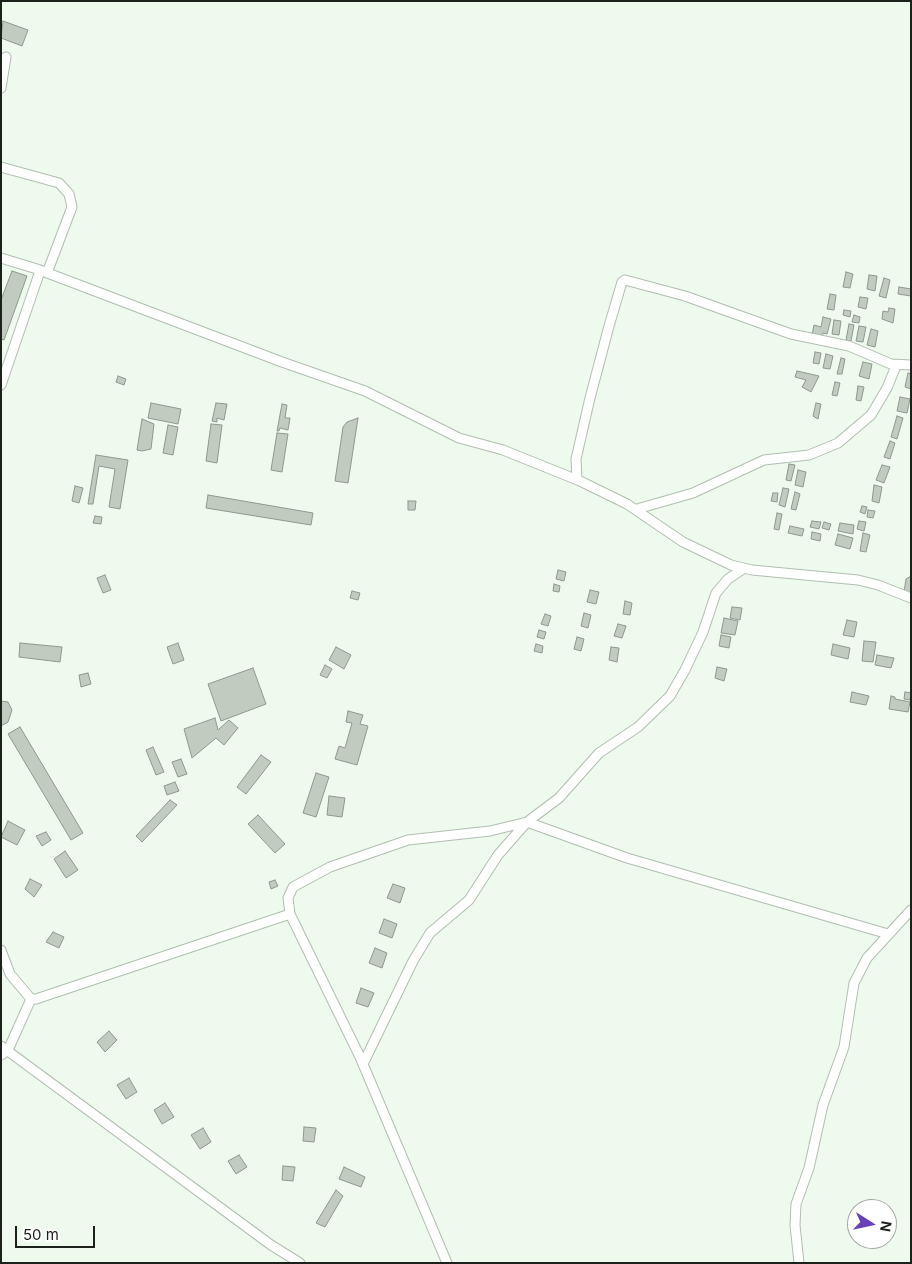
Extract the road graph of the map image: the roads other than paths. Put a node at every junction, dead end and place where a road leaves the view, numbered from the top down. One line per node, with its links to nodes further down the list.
1 (6, 57): 2 (street)
2 (1, 88)
3 (1, 167): 5 (street)
4 (1, 258): 5 (street)
5 (44, 272): 8 (street); 9 (street)
6 (911, 365): 7 (street)
7 (896, 366): 9 (street); 10 (street)
8 (1, 386)
9 (577, 480): 10 (street)
10 (637, 509): 11 (street)
11 (742, 569): 12 (street); 13 (street)
12 (911, 598)
13 (527, 822): 15 (street); 16 (street); 20 (street)
14 (911, 910): 16 (street)
15 (290, 914): 18 (street); 20 (street)
16 (888, 934): 23 (street)
17 (1, 950): 18 (street)
18 (30, 999): 19 (street)
19 (3, 1050): 21 (street)
20 (363, 1064): 22 (street)
21 (300, 1263)
22 (447, 1263)
23 (799, 1263)

